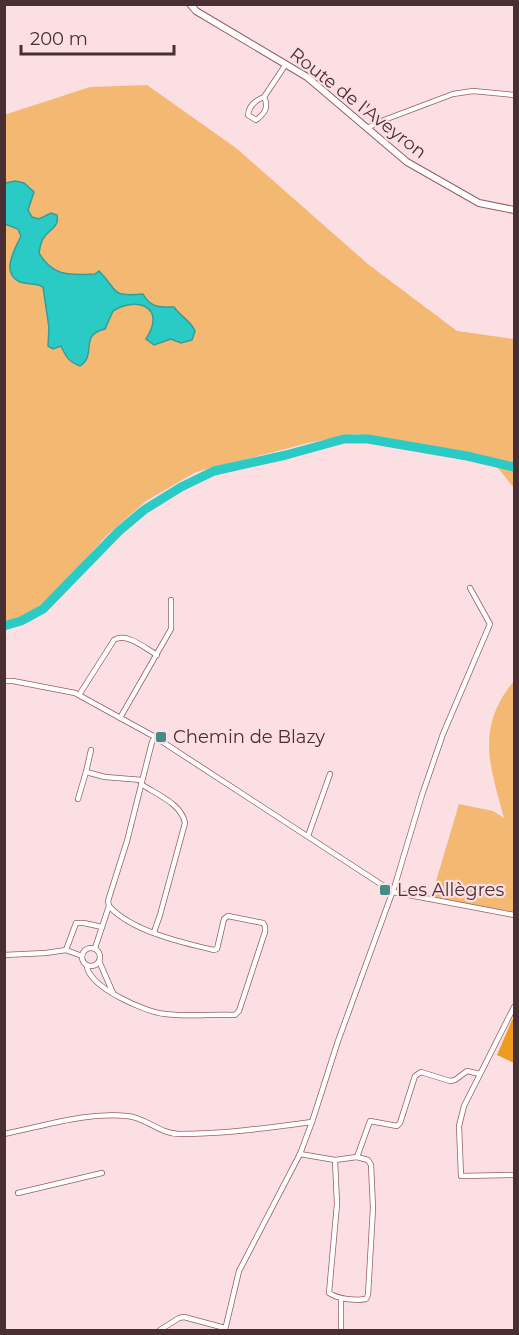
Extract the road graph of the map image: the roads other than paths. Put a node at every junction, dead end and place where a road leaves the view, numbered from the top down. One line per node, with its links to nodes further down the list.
1 (190, 4): 2 (street, Route de l'Aveyron)
2 (286, 64): 4 (street); 5 (street, Route de l'Aveyron)
3 (514, 95): 5 (street)
4 (264, 97): 4 (street)
5 (368, 128): 6 (street, Route de l'Aveyron)
6 (514, 210)
7 (470, 588): 20 (street)
8 (171, 600): 9 (street)
9 (157, 655): 11 (street); 12 (street)
10 (4, 681): 11 (street)
11 (78, 695): 12 (street)
12 (120, 718): 13 (street)
13 (155, 737): 17 (street); 19 (street)
14 (91, 750): 15 (street)
15 (86, 772): 17 (street); 18 (street)
16 (330, 774): 19 (street)
17 (142, 782): 21 (street); 24 (street)
18 (78, 799)
19 (308, 836): 20 (street)
20 (393, 892): 22 (street); 34 (street)
21 (109, 903): 23 (street); 24 (street)
22 (514, 915)
23 (102, 927): 25 (street); 26 (street)
24 (154, 932): 31 (street)
25 (95, 948): 28 (street); 29 (street)
26 (66, 950): 27 (street); 28 (street)
27 (4, 955)
28 (82, 956): 30 (street)
29 (99, 961): 30 (street); 31 (street)
30 (87, 967): 31 (street)
31 (113, 993)
32 (514, 1007): 33 (street)
33 (480, 1074): 37 (street); 40 (street)
34 (312, 1122): 35 (street); 36 (street)
35 (4, 1134)
36 (300, 1154): 38 (street); 43 (street)
37 (357, 1157): 38 (street); 42 (street)
38 (335, 1160): 42 (street)
39 (102, 1173): 41 (street)
40 (514, 1175)
41 (18, 1193)
42 (341, 1298): 45 (street)
43 (225, 1329): 44 (street)
44 (160, 1330)
45 (341, 1330)

